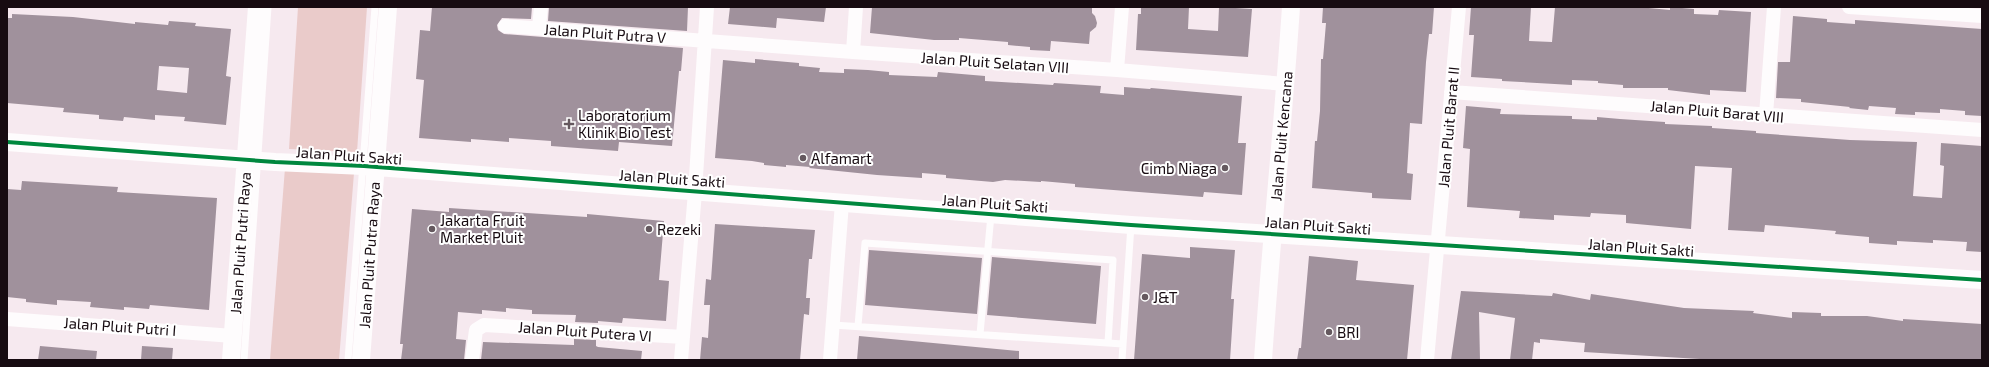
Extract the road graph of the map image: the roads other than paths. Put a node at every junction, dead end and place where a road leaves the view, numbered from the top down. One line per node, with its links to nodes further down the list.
1 (259, 7): 23 (street, Jalan Pluit Putri Raya)
2 (375, 7): 24 (lane)
3 (388, 7): 24 (street, Jalan Pluit Putra Raya)
4 (540, 7): 14 (street)
5 (707, 7): 15 (street)
6 (856, 7): 16 (street)
7 (1122, 7): 17 (street)
8 (1291, 7): 18 (street, Jalan Pluit Kencana)
9 (1459, 7): 19 (street, Jalan Pluit Barat II)
10 (1774, 7): 20 (street)
11 (1849, 7): 12 (street)
12 (1982, 16)
13 (505, 26): 14 (street, Jalan Pluit Putra V)
14 (539, 28): 15 (street, Jalan Pluit Putra V)
15 (705, 40): 16 (street, Jalan Pluit Selatan VIII); 25 (street)
16 (853, 52): 17 (street, Jalan Pluit Selatan VIII)
17 (1117, 70): 18 (street, Jalan Pluit Selatan VIII)
18 (1286, 84): 29 (street, Jalan Pluit Kencana)
19 (1451, 92): 20 (street, Jalan Pluit Barat VIII); 30 (street, Jalan Pluit Barat II)
20 (1766, 115): 21 (street, Jalan Pluit Barat VIII)
21 (1982, 130)
22 (7, 142): 23 (street, Jalan Pluit Sakti)
23 (252, 160): 24 (street, Jalan Pluit Sakti); 37 (street, Jalan Pluit Putri Raya); 42 (lane)
24 (370, 167): 25 (street, Jalan Pluit Sakti); 43 (lane); 44 (street, Jalan Pluit Putra Raya)
25 (695, 192): 26 (street, Jalan Pluit Sakti); 38 (street)
26 (842, 204): 27 (street, Jalan Pluit Sakti); 34 (street)
27 (991, 216): 28 (street, Jalan Pluit Sakti); 31 (lane)
28 (1131, 225): 29 (street, Jalan Pluit Sakti); 40 (lane)
29 (1271, 234): 30 (street, Jalan Pluit Sakti); 49 (street, Jalan Pluit Kencana)
30 (1438, 246): 32 (street, Jalan Pluit Sakti); 50 (street, Jalan Pluit Barat II)
31 (988, 250): 35 (lane); 36 (lane); 39 (lane)
32 (1982, 280)
33 (7, 318): 37 (street, Jalan Pluit Putri I)
34 (833, 325): 35 (lane); 47 (street)
35 (858, 326): 36 (lane)
36 (980, 334): 39 (lane)
37 (233, 336): 41 (street, Jalan Pluit Putri Raya)
38 (683, 337): 45 (street, Jalan Pluit Putera VI); 46 (street)
39 (1108, 343): 40 (lane)
40 (1123, 344): 48 (lane)
41 (231, 360)
42 (244, 360)
43 (348, 360)
44 (361, 360)
45 (472, 360)
46 (681, 360)
47 (830, 360)
48 (1122, 360)
49 (1263, 360)
50 (1427, 360)

